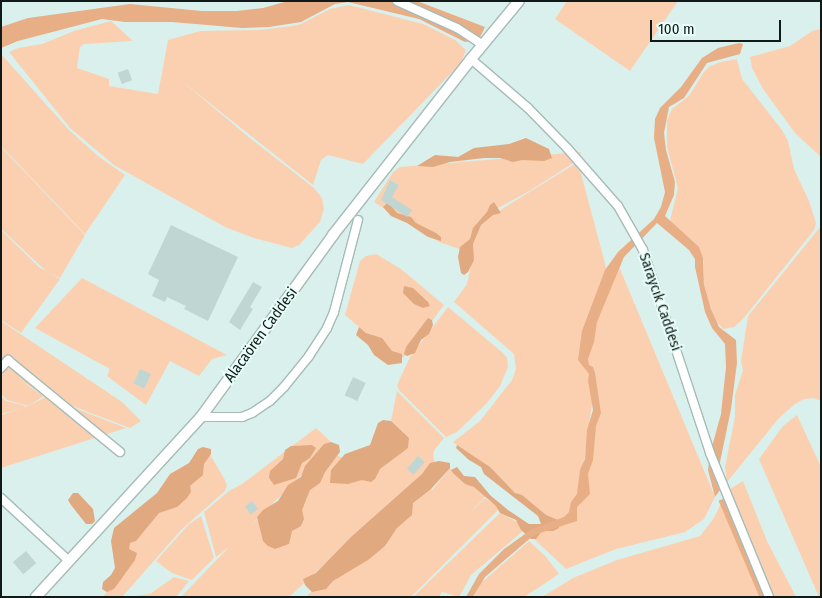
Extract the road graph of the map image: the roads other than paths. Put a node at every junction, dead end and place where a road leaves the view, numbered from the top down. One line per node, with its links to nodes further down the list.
1 (397, 1): 3 (street)
2 (519, 1): 3 (street, Alacaören Caddesi)
3 (482, 45): 4 (street, Alacaören Caddesi)
4 (471, 59): 7 (street, Alacaören Caddesi); 12 (street, Saraycık Caddesi)
5 (358, 220): 7 (street)
6 (1, 368): 8 (street)
7 (201, 417): 10 (street, Alacaören Caddesi)
8 (120, 452)
9 (1, 498): 10 (street)
10 (69, 561): 11 (street, Alacaören Caddesi)
11 (36, 597)
12 (769, 597)

